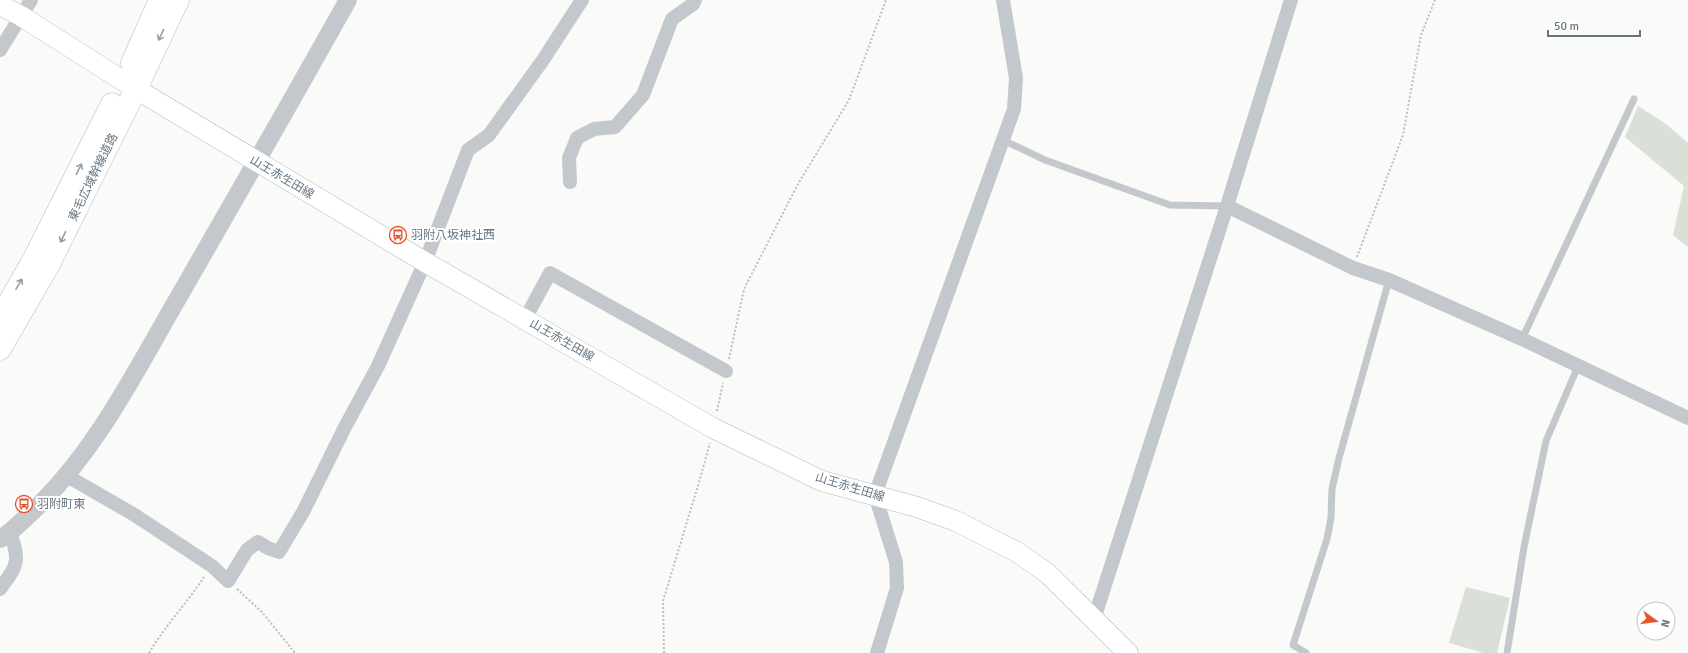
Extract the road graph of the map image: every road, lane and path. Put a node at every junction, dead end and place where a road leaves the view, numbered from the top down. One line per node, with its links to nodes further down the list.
1 (160, 0): 13 (highway, 東毛広域幹線道路)
2 (178, 0): 13 (highway, 東毛広域幹線道路, one-way to 13)
3 (348, 0): 16 (street)
4 (582, 0): 19 (street)
5 (695, 0): 17 (street)
6 (886, 0): 27 (path)
7 (1003, 0): 15 (street)
8 (1291, 0): 18 (street)
9 (1435, 0): 20 (path)
10 (0, 5): 11 (main road, 山王赤生田線)
11 (26, 8): 12 (street); 13 (main road, 山王赤生田線)
12 (0, 50)
13 (130, 85): 16 (main road, 山王赤生田線); 22 (highway, 東毛広域幹線道路, one-way to 13); 25 (highway, 東毛広域幹線道路, one-way to 25)
14 (1634, 100): 24 (lane)
15 (1002, 140): 18 (lane); 31 (street)
16 (257, 162): 19 (main road, 山王赤生田線); 30 (street)
17 (570, 182)
18 (1227, 206): 20 (street); 36 (street)
19 (425, 262): 23 (main road, 山王赤生田線); 34 (street)
20 (1353, 268): 21 (street)
21 (1389, 280): 24 (street); 42 (lane)
22 (0, 318)
23 (525, 319): 27 (street); 29 (main road, 山王赤生田線)
24 (1522, 340): 26 (street)
25 (0, 349)
26 (1578, 366): 28 (street); 43 (lane)
27 (726, 371): 29 (path)
28 (1688, 418)
29 (714, 428): 31 (main road, 山王赤生田線); 39 (path)
30 (67, 476): 32 (street); 33 (street)
31 (875, 495): 36 (main road, 山王赤生田線); 40 (street)
32 (5, 536): 35 (street)
33 (212, 566): 34 (street); 37 (path)
34 (228, 581): 38 (path)
35 (0, 589)
36 (1094, 619): 41 (main road, 山王赤生田線)
37 (149, 653)
38 (295, 653)
39 (664, 653)
40 (877, 653)
41 (1128, 653)
42 (1306, 653)
43 (1507, 653)

